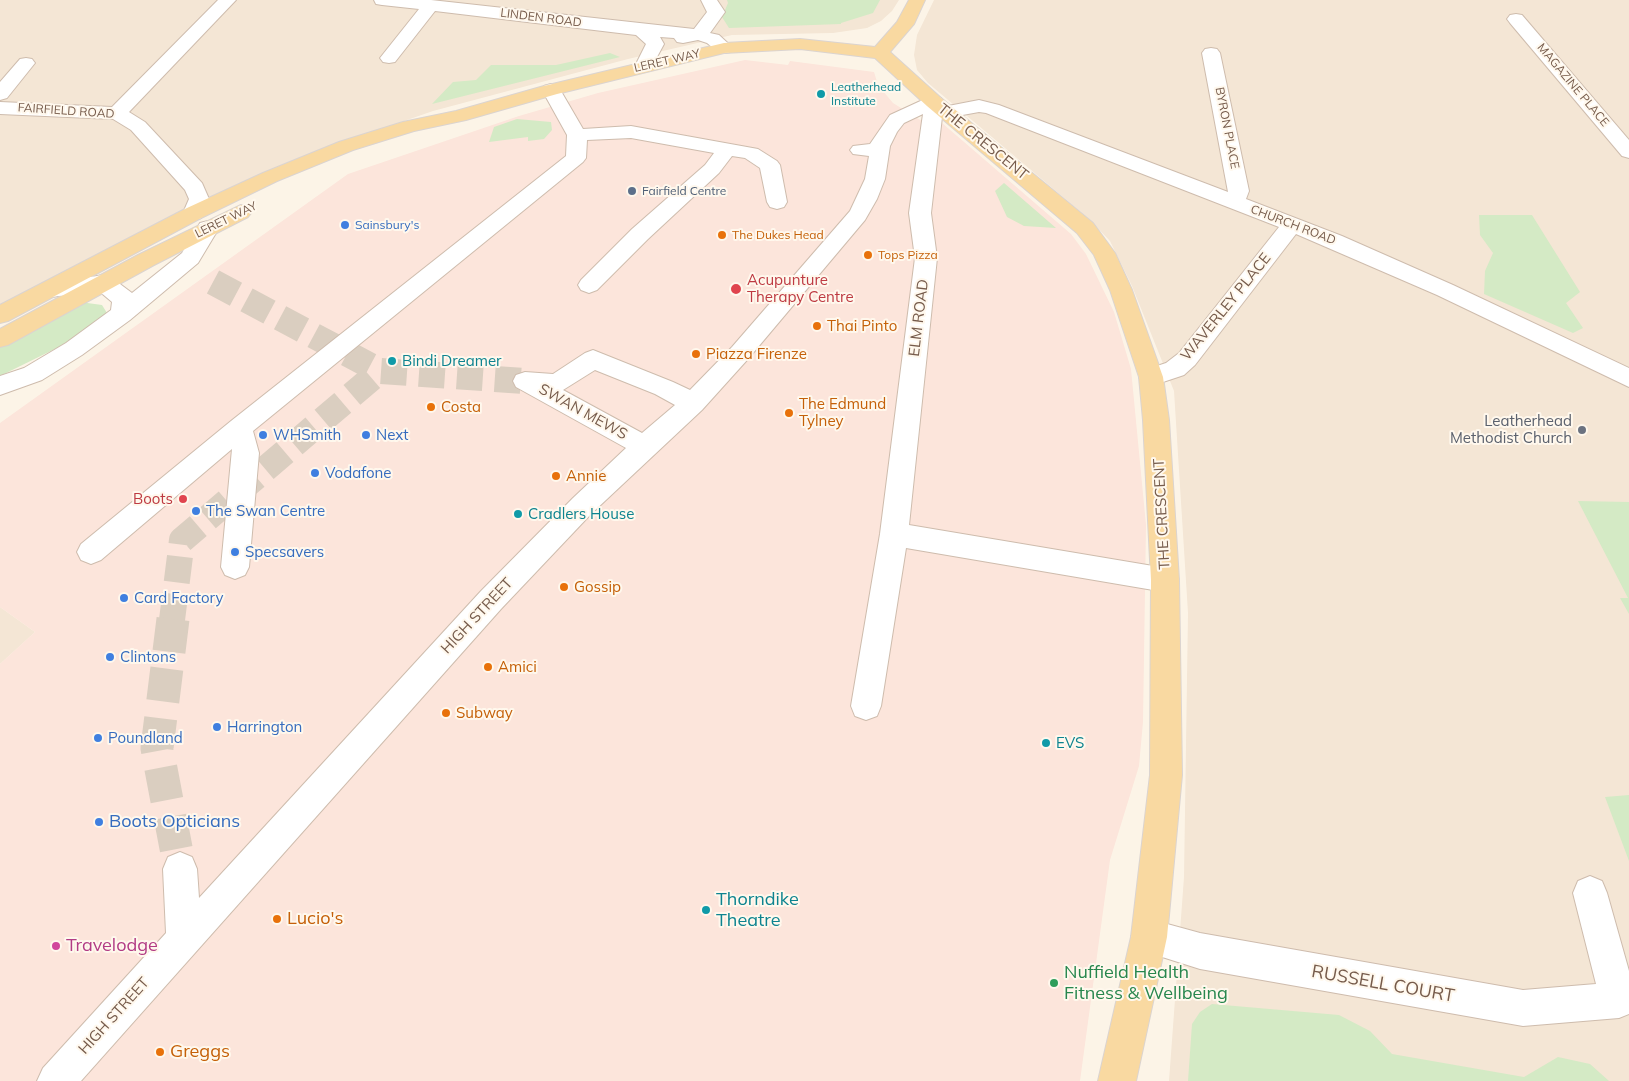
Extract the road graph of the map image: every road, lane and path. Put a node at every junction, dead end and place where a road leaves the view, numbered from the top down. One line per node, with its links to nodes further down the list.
1 (228, 0): 20 (street)
2 (382, 0): 5 (street, LINDEN ROAD)
3 (709, 0): 8 (street)
4 (917, 0): 11 (main road)
5 (431, 5): 7 (street, LINDEN ROAD); 13 (street)
6 (1516, 18): 24 (street, MAGAZINE PLACE)
7 (640, 30): 8 (street, LINDEN ROAD); 9 (street)
8 (698, 35): 9 (street); 10 (street, LINDEN ROAD)
9 (655, 44): 15 (street)
10 (724, 48): 11 (main road, LERET WAY); 15 (main road, LERET WAY)
11 (880, 53): 18 (main road, THE CRESCENT)
12 (1211, 53): 26 (street, BYRON PLACE)
13 (388, 58)
14 (26, 63): 17 (street)
15 (644, 66): 16 (main road, LERET WAY)
16 (552, 90): 21 (street); 27 (main road, LERET WAY)
17 (0, 94)
18 (940, 107): 23 (street, CHURCH ROAD); 26 (street, CHURCH ROAD); 36 (main road, THE CRESCENT); 43 (street, ELM ROAD)
19 (0, 108): 20 (street, FAIRFIELD ROAD)
20 (117, 113): 27 (street, FAIRFIELD ROAD)
21 (578, 135): 22 (street); 41 (street)
22 (728, 148): 25 (street); 30 (street)
23 (870, 148): 40 (street, HIGH STREET)
24 (1629, 152)
25 (777, 202)
26 (1234, 202): 28 (street, CHURCH ROAD)
27 (201, 221): 29 (main road, LERET WAY); 31 (main road, LERET WAY); 32 (street)
28 (1292, 225): 36 (street, WAVERLEY PLACE); 37 (street, CHURCH ROAD)
29 (104, 283): 31 (street); 32 (street); 34 (main road, LERET WAY)
30 (589, 285)
31 (50, 289): 33 (main road, LERET WAY)
32 (122, 314): 35 (street)
33 (0, 315)
34 (0, 340)
35 (33, 374): 38 (street); 39 (street)
36 (1151, 377): 46 (main road, THE CRESCENT)
37 (1629, 378)
38 (0, 386)
39 (0, 398)
40 (693, 404): 42 (street, HIGH STREET); 42 (street, SWAN MEWS)
41 (240, 428): 44 (street); 45 (street)
42 (644, 447): 51 (street, HIGH STREET)
43 (894, 534): 46 (street); 47 (street, ELM ROAD)
44 (92, 552)
45 (235, 567)
46 (1165, 580): 50 (main road, THE CRESCENT)
47 (866, 706)
48 (180, 869): 51 (street)
49 (1590, 893): 52 (street, RUSSELL COURT)
50 (1149, 937): 52 (street, RUSSELL COURT); 54 (main road, THE CRESCENT)
51 (184, 938): 53 (street, HIGH STREET)
52 (1624, 1009)
53 (56, 1081)
54 (1117, 1081)

